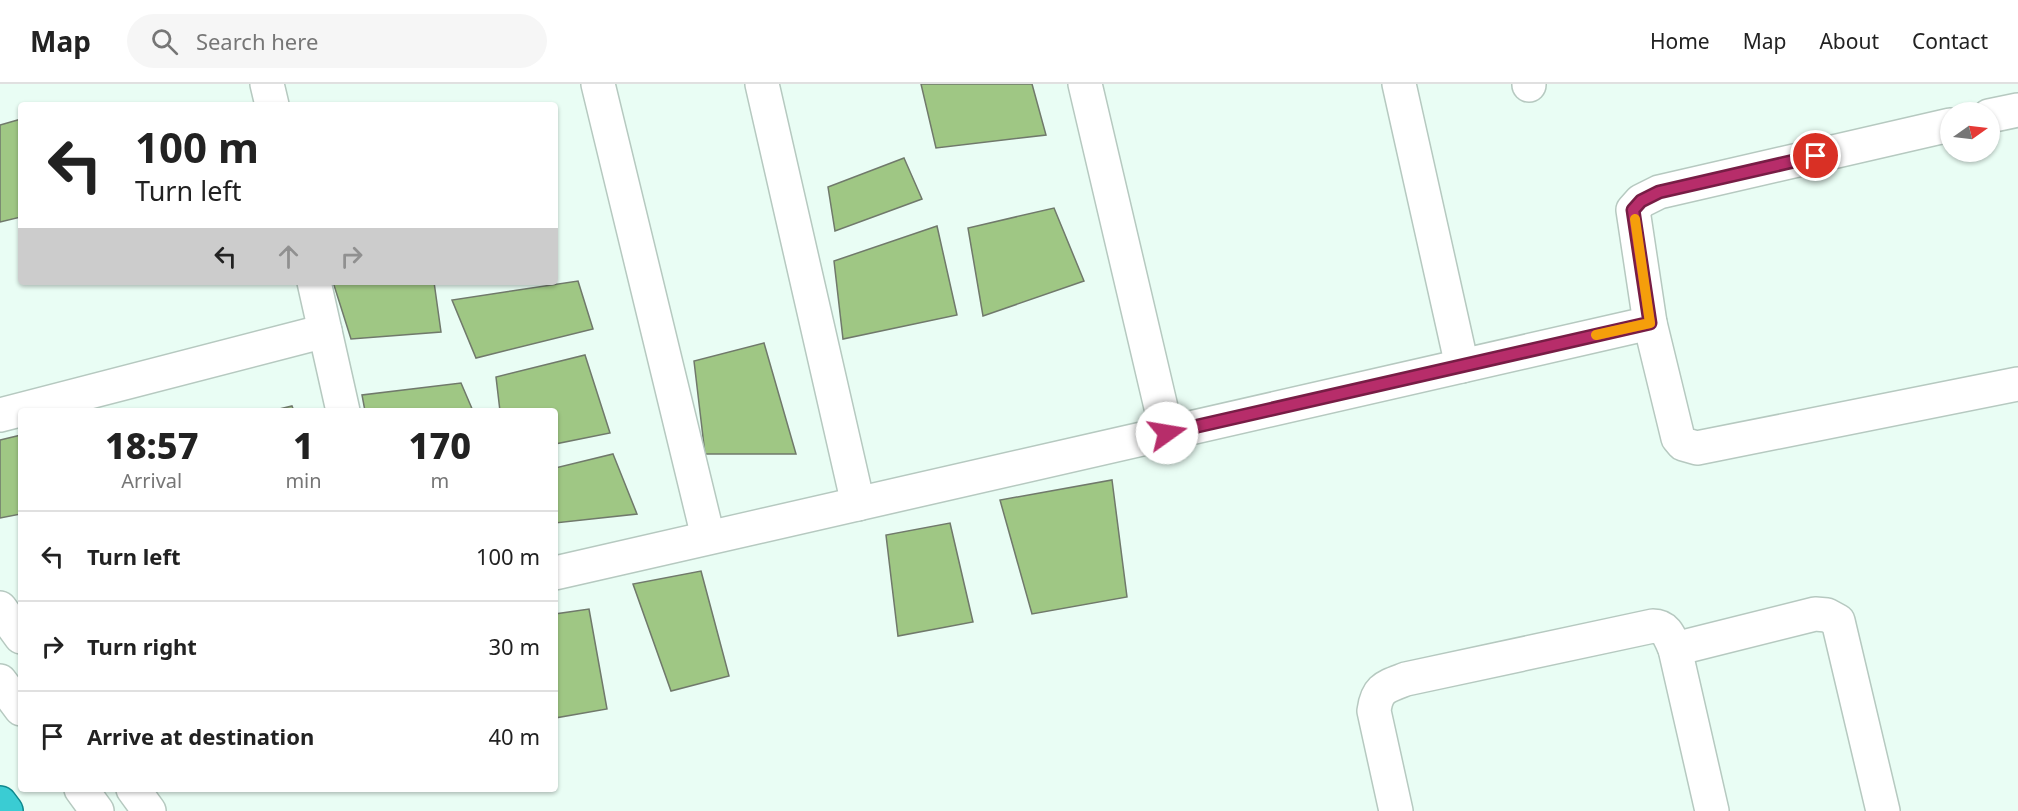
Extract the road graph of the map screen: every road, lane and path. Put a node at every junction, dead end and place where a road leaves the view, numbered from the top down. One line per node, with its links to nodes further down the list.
1 (267, 84): 6 (street)
2 (598, 84): 21 (street)
3 (762, 84): 20 (street)
4 (1085, 84): 19 (street)
5 (1399, 84): 13 (street)
6 (271, 102)
7 (2018, 110): 8 (street)
8 (2000, 114)
9 (1940, 127): 11 (street)
10 (315, 285): 12 (street)
11 (1650, 323): 13 (street); 14 (street)
12 (325, 331): 15 (street); 16 (street)
13 (1462, 366): 19 (street)
14 (2018, 384)
15 (27, 408)
16 (342, 408)
17 (18, 410): 18 (street)
18 (0, 415)
19 (1167, 433): 20 (street)
20 (858, 504): 21 (street)
21 (708, 537): 22 (street)
22 (558, 572)
23 (0, 608): 24 (street)
24 (18, 633)
25 (1675, 649): 34 (street); 35 (street); 36 (street)
26 (0, 681): 27 (street)
27 (18, 705)
28 (83, 792): 32 (street)
29 (135, 792): 33 (street)
30 (0, 803): 31 (highway)
31 (6, 811)
32 (97, 811)
33 (149, 811)
34 (1396, 811)
35 (1712, 811)
36 (1883, 811)

